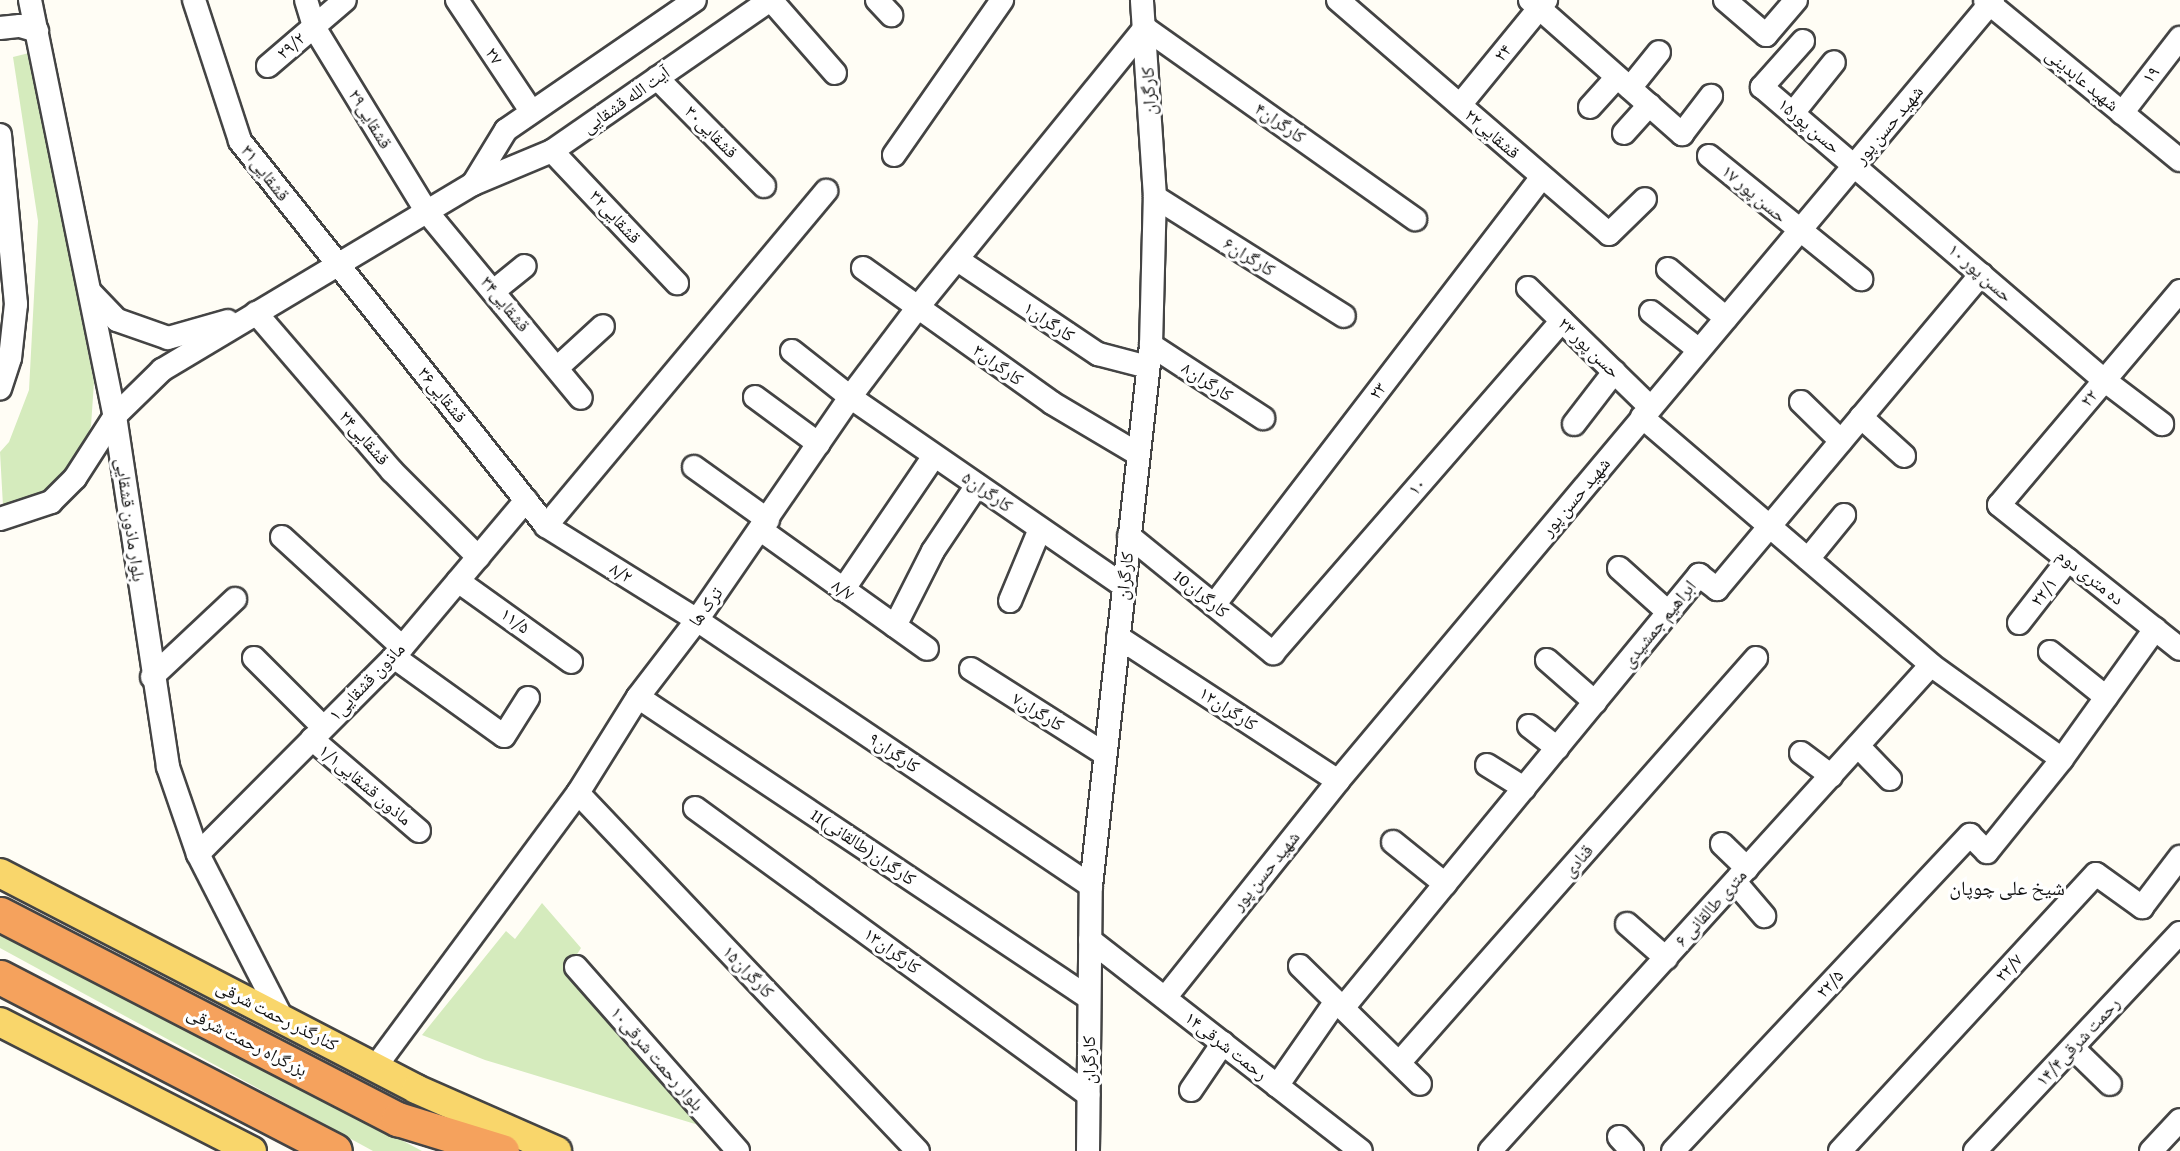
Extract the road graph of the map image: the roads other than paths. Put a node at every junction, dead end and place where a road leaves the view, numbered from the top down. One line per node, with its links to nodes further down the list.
1 (30, 0): 17 (street, بلوار ماذون قشقایی)
2 (194, 0): 50 (street, ۳۱قشقایی)
3 (306, 0): 15 (street, قشقایی۲۹)
4 (345, 0): 15 (street, ۲۹/۲)
5 (457, 0): 30 (street, ۲۷)
6 (695, 0): 30 (street, آیت الله قشقایی)
7 (771, 0): 23 (street); 24 (street, آیت الله قشقایی)
8 (1002, 0): 36 (street)
9 (1338, 0): 27 (street, ۲۲قشقایی)
10 (1796, 0): 13 (street)
11 (1989, 1): 32 (street, شهید عابدینی); 39 (street, شهید حسن پور)
12 (1538, 3): 25 (street); 27 (street, ۲۴)
13 (1738, 4)
14 (1146, 9): 44 (street, کارگران); 47 (street, کارگران۴); 49 (street, ترک ها)
15 (314, 27): 22 (street, ۲۹/۲); 46 (street, قشقایی۲۹)
16 (0, 28): 17 (street)
17 (37, 31): 59 (street, بلوار ماذون قشقایی)
18 (1803, 41): 31 (street, حسن پور۱۵)
19 (2177, 46): 32 (street, ۱۹)
20 (1659, 52): 25 (street)
21 (1834, 62): 31 (street)
22 (268, 66)
23 (835, 73)
24 (657, 78): 35 (street, آیت الله قشقایی); 42 (street, قشقایی۳۰)
25 (1623, 82): 28 (street); 29 (street)
26 (1711, 96): 28 (street)
27 (1460, 105): 40 (street, ۲۲قشقایی)
28 (1649, 105): 33 (street)
29 (1590, 107)
30 (531, 111): 41 (street, آیت الله قشقایی)
31 (1793, 112): 39 (street, حسن پور۱۵)
32 (2122, 112): 38 (street, شهید عابدینی)
33 (1624, 134)
34 (0, 135): 74 (street)
35 (552, 151): 41 (street, آیت الله قشقایی); 56 (street, قشقایی۳۲)
36 (894, 155)
37 (1709, 156): 48 (street, ۱۷ حسن پور)
38 (2180, 160)
39 (1856, 165): 48 (street, شهید حسن پور); 54 (street, ۱۰ حسن پور)
40 (1542, 177): 45 (street, ۲۲قشقایی); 111 (street, ۲۳)
41 (473, 184): 46 (street, آیت الله قشقایی)
42 (765, 186)
43 (825, 190): 97 (street)
44 (1155, 197): 64 (street, ۶کارگران); 70 (street, کارگران)
45 (1645, 200)
46 (427, 212): 50 (street, آیت الله قشقایی); 58 (street, قشقایی۳۴)
47 (1415, 219)
48 (1799, 232): 55 (street, ۱۷ حسن پور); 65 (street, شهید حسن پور)
49 (958, 260): 61 (street, ترک ها); 70 (street, ۱کارگران)
50 (338, 264): 63 (street, آیت الله قشقایی); 92 (street, قشقایی۳۶)
51 (525, 267): 58 (street)
52 (863, 268): 61 (street, کارگران۳)
53 (1668, 269): 65 (street)
54 (1982, 274): 73 (street, ۱۰ حسن پور); 81 (street, ابراهیم جمشیدی)
55 (1861, 279)
56 (677, 283)
57 (1528, 288): 66 (street, ۲۳ حسن پور)
58 (495, 290): 71 (street, قشقایی۳۴)
59 (90, 292): 63 (street); 80 (street, بلوار ماذون قشقایی)
60 (2177, 302): 73 (street, ۲۲)
61 (918, 307): 76 (street, ترک ها); 87 (street, کارگران۳)
62 (1651, 312): 68 (street)
63 (255, 313): 80 (street); 102 (street, قشقایی۲۴)
64 (1344, 316)
65 (1726, 318): 68 (street, شهید حسن پور)
66 (1562, 321): 72 (street, ۲۳ حسن پور); 122 (street, ۱۰)
67 (603, 326): 71 (street)
68 (1699, 350): 79 (street, شهید حسن پور)
69 (792, 351): 76 (street, کارگران۵)
70 (1149, 356): 82 (street, کارگران۸); 87 (street, کارگران)
71 (557, 368): 77 (street, قشقایی۳۴)
72 (1614, 372): 79 (street, ۲۳ حسن پور); 83 (street)
73 (2104, 380): 84 (street, ۱۰ حسن پور); 93 (street, ۲۲)
74 (0, 388)
75 (755, 397): 86 (street)
76 (850, 397): 86 (street, ترک ها); 88 (street, کارگران۵)
77 (581, 398)
78 (1801, 402): 85 (street)
79 (1646, 412): 98 (street, ۲۳ حسن پور); 144 (street, شهید حسن پور)
80 (115, 416): 95 (street); 129 (street, بلوار ماذون قشقایی)
81 (1861, 417): 85 (street, ابراهیم جمشیدی); 89 (street)
82 (1263, 418)
83 (1574, 424)
84 (2162, 424)
85 (1842, 441): 98 (street, ابراهیم جمشیدی)
86 (819, 444): 96 (street, ترک ها)
87 (1138, 454): 100 (street, کارگران)
88 (934, 456): 91 (street, کارگران۵); 108 (street)
89 (1904, 456)
90 (694, 467): 96 (street, ۸/۷)
91 (977, 485): 99 (street, کارگران۵); 115 (street)
92 (526, 500): 97 (street, قشقایی۳۶); 102 (street, ماذون قشقایی۱)
93 (1999, 505): 104 (street, ده متری دوم)
94 (1844, 515): 103 (street)
95 (0, 519)
96 (764, 525): 108 (street, ۸/۷); 113 (street, ترک ها)
97 (546, 526): 113 (street, ۸/۲)
98 (1769, 526): 103 (street, ۲۳ حسن پور); 112 (street, ابراهیم جمشیدی)
99 (1040, 529): 107 (street, کارگران۵); 110 (street)
100 (1130, 536): 107 (street, کارگران); 111 (street, 10کارگران)
101 (282, 537): 120 (street)
102 (478, 557): 106 (street, ماذون قشقایی۱)
103 (1808, 560): 127 (street, ۲۳ حسن پور)
104 (2068, 560): 114 (street, ۲۲/۱); 116 (street, ده متری دوم)
105 (1619, 568): 112 (street)
106 (458, 581): 120 (street, ماذون قشقایی۱); 126 (street, ۱۱/۵)
107 (1124, 586): 117 (street, کارگران)
108 (843, 590): 115 (street, ۸/۷)
109 (235, 599): 129 (street)
110 (1010, 600)
111 (1214, 605): 122 (street, 10کارگران)
112 (1668, 612): 133 (street, ابراهیم جمشیدی)
113 (697, 620): 130 (street, ترک ها); 156 (street, کارگران۹)
114 (2019, 623)
115 (895, 626): 118 (street, ۸/۷)
116 (2155, 628): 119 (street, ده متری دوم); 131 (street)
117 (1118, 636): 139 (street, کارگران); 144 (street, ۱۲کارگران)
118 (927, 649)
119 (2180, 649)
120 (398, 652): 132 (street); 135 (street, ماذون قشقایی۱)
121 (2050, 652): 131 (street)
122 (1273, 653)
123 (254, 658): 135 (street, ماذون قشقایی۱/۱)
124 (1756, 658): 173 (street, قنادی)
125 (1547, 660): 133 (street)
126 (571, 662)
127 (1932, 664): 136 (street, ۶ متری طالقانی); 140 (street, ۲۳ حسن پور)
128 (971, 669): 139 (street, کارگران۷)
129 (152, 677): 151 (street, بلوار ماذون قشقایی)
130 (638, 697): 146 (street, ترک ها); 166 (street, 11کارگران(طالقانی))
131 (2106, 697): 140 (street)
132 (528, 698)
133 (1595, 702): 137 (street, ابراهیم جمشیدی)
134 (1529, 726): 137 (street)
135 (317, 733): 148 (street, ماذون قشقایی۱/۱); 151 (street, ماذون قشقایی۱)
136 (1858, 746): 142 (street, ۶ متری طالقانی); 143 (street)
137 (1557, 748): 145 (street, ابراهیم جمشیدی)
138 (1801, 753): 142 (street)
139 (1105, 754): 156 (street, کارگران)
140 (2062, 759): 191 (street, ۲۲/۵)
141 (1487, 765): 145 (street)
142 (1831, 776): 154 (street, ۶ متری طالقانی)
143 (1890, 779)
144 (1338, 781): 167 (street, شهید حسن پور)
145 (1524, 788): 155 (street, ابراهیم جمشیدی)
146 (578, 793): 174 (street, ترک ها); 187 (street, ۱۵کارگران)
147 (695, 807): 179 (street, کارگران۱۳)
148 (418, 831)
149 (1393, 842): 155 (street)
150 (1722, 843): 154 (street)
151 (198, 854): 169 (street, بلوار ماذون قشقایی)
152 (2180, 857): 192 (street, ۲۲/۷)
153 (0, 873): 169 (main road, کنارگذر رحمت شرقی)
154 (1741, 875): 158 (street); 162 (street, ۶ متری طالقانی)
155 (1445, 884): 168 (street, ابراهیم جمشیدی)
156 (1091, 886): 161 (street, کارگران)
157 (0, 914): 181 (highway, بزرگراه رحمت شرقی)
158 (1764, 916)
159 (1627, 924): 162 (street)
160 (2179, 932): 172 (street, ۱۴/۴رحمت شرقی)
161 (1090, 940): 166 (street, کارگران); 167 (street, ۱۴رحمت شرقی)
162 (1665, 958): 190 (street, ۶ متری طالقانی)
163 (1300, 966): 168 (street)
164 (576, 967): 186 (street, ۱۰بلوار رحمت شرقی)
165 (0, 977): 183 (highway)
166 (1089, 998): 179 (street, کارگران)
167 (1165, 998): 171 (street, ۱۴رحمت شرقی)
168 (1340, 1005): 173 (street); 177 (street, ابراهیم جمشیدی)
169 (283, 1020): 174 (main road, کنارگذر رحمت شرقی)
170 (0, 1022): 182 (main road)
171 (1223, 1043): 177 (street, ۱۴رحمت شرقی); 178 (street)
172 (2074, 1049): 176 (street); 193 (street, ۱۴/۴رحمت شرقی)
173 (1399, 1063): 175 (street)
174 (376, 1066): 185 (main road, کنارگذر رحمت شرقی)
175 (1420, 1084)
176 (2110, 1084)
177 (1277, 1086): 189 (street, ۱۴رحمت شرقی)
178 (1191, 1090)
179 (1089, 1095): 188 (street, کارگران)
180 (2180, 1120): 194 (street)
181 (438, 1141): 184 (highway, بزرگراه رحمت شرقی)
182 (252, 1151)
183 (335, 1151)
184 (502, 1151)
185 (557, 1151)
186 (738, 1151)
187 (918, 1151)
188 (1088, 1151)
189 (1361, 1151)
190 (1491, 1151)
191 (1673, 1151)
192 (1840, 1151)
193 (1975, 1151)
194 (2151, 1151)

